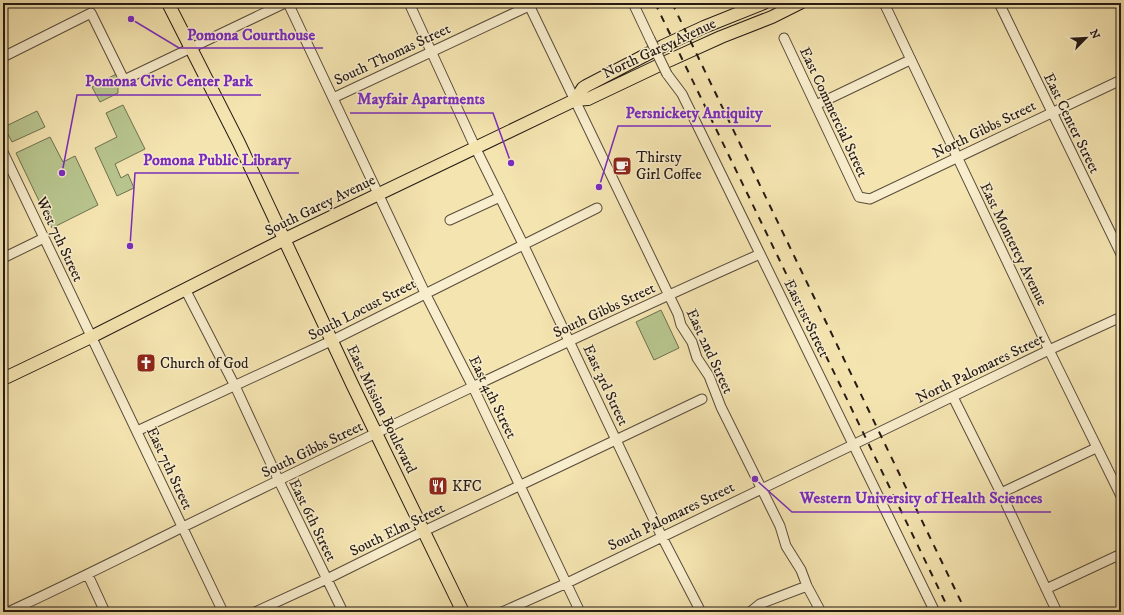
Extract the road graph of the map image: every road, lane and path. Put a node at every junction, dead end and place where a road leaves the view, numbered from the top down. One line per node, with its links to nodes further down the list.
1 (168, 3): 11 (main road, East Mission Boulevard)
2 (286, 3): 11 (street); 17 (street, East 4th Street)
3 (409, 3): 12 (street, East 3rd Street)
4 (633, 3): 32 (street, East 1st Street, bridge)
5 (764, 3): 13 (main road, North Garey Avenue)
6 (800, 3): 18 (main road, North Garey Avenue)
7 (884, 3): 15 (street, East Monterey Avenue)
8 (999, 3): 20 (street, East Center Street)
9 (528, 4): 12 (street, South Thomas Street); 18 (street, East 2nd Street)
10 (784, 38): 19 (street, East Commercial Street)
11 (190, 49): 14 (street); 30 (main road, East Mission Boulevard)
12 (432, 50): 17 (street, South Thomas Street); 21 (street, East 3rd Street)
13 (646, 56): 18 (main road, South Garey Avenue)
14 (3, 57)
15 (910, 60): 19 (street); 23 (street, East Monterey Avenue)
16 (1121, 80): 20 (street, North Gibbs Street)
17 (333, 98): 24 (street, East 4th Street)
18 (575, 100): 21 (main road, South Garey Avenue); 37 (street, East 2nd Street)
19 (816, 104): 26 (street, East Commercial Street)
20 (1051, 112): 23 (street, North Gibbs Street); 33 (street, East Center Street)
21 (476, 148): 24 (main road, South Garey Avenue); 25 (street, East 3rd Street)
22 (3, 152): 29 (street, West 7th Street)
23 (957, 157): 26 (street, North Gibbs Street); 42 (street, East Monterey Avenue)
24 (379, 194): 30 (main road, South Garey Avenue); 36 (street, East 4th Street)
25 (500, 196): 28 (street); 31 (street, East 3rd Street)
26 (859, 197)
27 (597, 208): 31 (street, South Locust Street)
28 (450, 220)
29 (44, 238): 34 (street); 39 (street, West 7th Street)
30 (285, 239): 35 (main road, South Garey Avenue); 40 (main road, East Mission Boulevard)
31 (524, 246): 36 (street, South Locust Street); 41 (street, East 3rd Street)
32 (760, 254): 37 (street, South Gibbs Street); 51 (street, East 1st Street)
33 (1121, 254)
34 (3, 258)
35 (185, 289): 39 (main road, South Garey Avenue); 44 (street, East 6th Street)
36 (425, 293): 40 (street, South Locust Street); 45 (street, East 4th Street)
37 (668, 295): 41 (street, South Gibbs Street); 55 (street, East 2nd Street)
38 (1121, 317): 42 (street, North Palomares Street)
39 (91, 337): 43 (main road, South Garey Avenue); 48 (street, East 7th Street)
40 (331, 341): 44 (street, South Locust Street); 49 (main road, East Mission Boulevard)
41 (570, 342): 45 (street, South Gibbs Street); 50 (street, East 3rd Street)
42 (1049, 350): 46 (street, North Palomares Street); 52 (street, East Monterey Avenue)
43 (3, 378)
44 (235, 386): 48 (street, South Locust Street); 53 (street, East 6th Street)
45 (473, 387): 49 (street, South Gibbs Street); 54 (street, East 4th Street)
46 (953, 397): 51 (street, North Palomares Street); 56 (street)
47 (702, 399): 50 (street, South Elm Street)
48 (137, 431): 58 (street, East 7th Street)
49 (376, 434): 53 (street, South Gibbs Street); 59 (main road, East Mission Boulevard)
50 (617, 440): 54 (street, South Elm Street); 60 (street, East 3rd Street)
51 (852, 445): 55 (street, South Palomares Street); 78 (street, East 1st Street)
52 (1096, 448): 56 (street); 57 (street, East Monterey Avenue)
53 (279, 481): 58 (street, South Gibbs Street); 63 (street, East 6th Street)
54 (520, 486): 59 (street, South Elm Street); 64 (street, East 4th Street)
55 (761, 489): 60 (street, South Palomares Street); 65 (street, East 2nd Street)
56 (1001, 493): 66 (street)
57 (1121, 496)
58 (183, 527): 62 (street, South Gibbs Street); 69 (street, East 7th Street)
59 (424, 531): 63 (street, South Elm Street); 72 (main road, East Mission Boulevard)
60 (662, 536): 64 (street, South Palomares Street); 75 (street, East 3rd Street)
61 (1121, 554): 66 (street)
62 (88, 575): 67 (street, South Gibbs Street); 68 (street)
63 (327, 579): 70 (street, South Elm Street); 71 (street, East 6th Street)
64 (567, 582): 73 (street, South Palomares Street); 74 (street, East 4th Street)
65 (807, 586): 76 (street); 77 (street, East 2nd Street)
66 (1046, 589): 79 (street)
67 (8, 612)
68 (105, 612)
69 (223, 612)
70 (255, 612)
71 (343, 612)
72 (463, 612)
73 (502, 612)
74 (580, 612)
75 (700, 612)
76 (750, 612)
77 (821, 612)
78 (935, 612)
79 (1057, 612)

